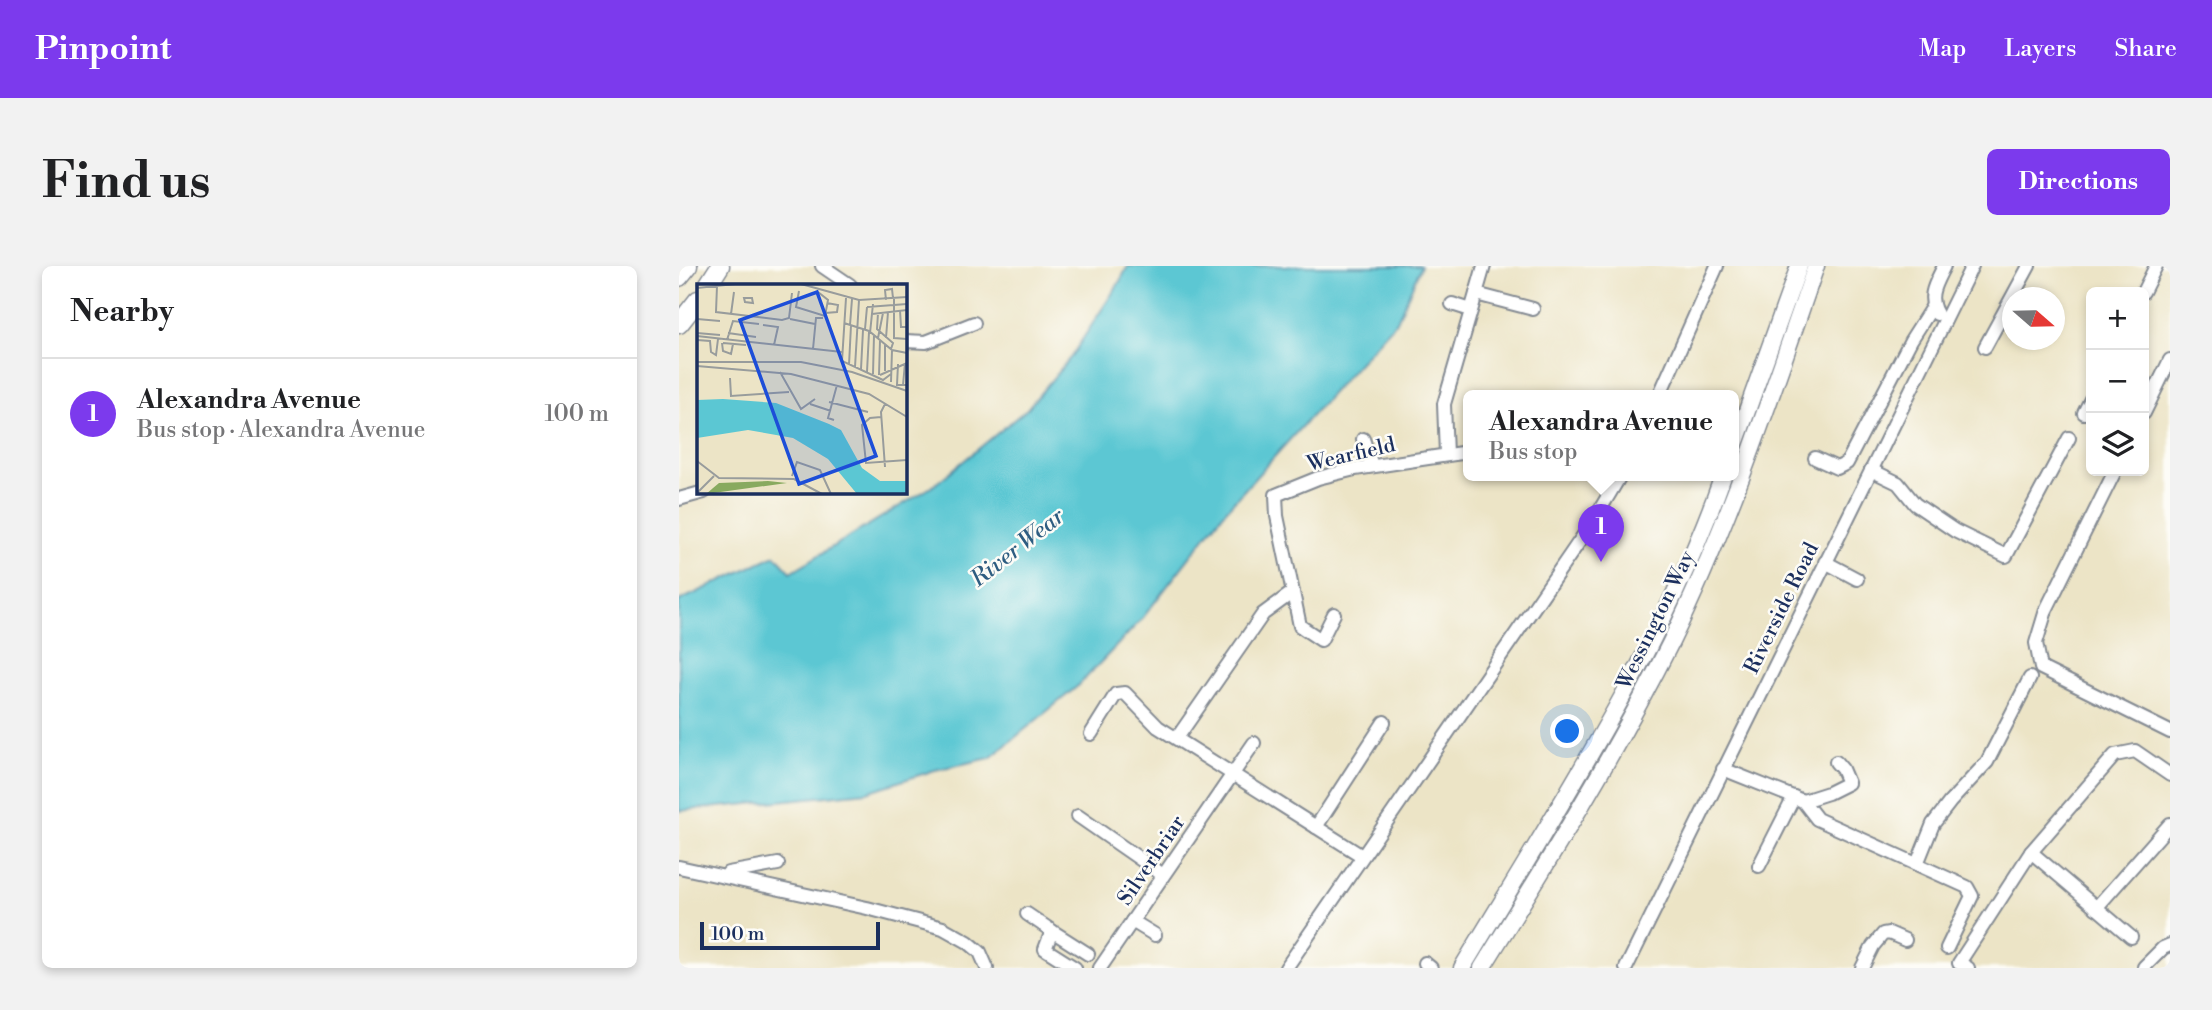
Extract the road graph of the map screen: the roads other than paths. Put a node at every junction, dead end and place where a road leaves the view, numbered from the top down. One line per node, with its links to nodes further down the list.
1 (688, 266): 12 (highway)
2 (720, 266): 13 (highway)
3 (822, 266): 14 (street)
4 (1484, 266): 16 (street)
5 (1717, 266): 28 (street)
6 (1799, 266): 32 (main road)
7 (1816, 266): 86 (main road, Wessington Way)
8 (1944, 266): 19 (street)
9 (1972, 266): 24 (street, Riverside Road)
10 (2029, 266): 26 (street)
11 (2156, 266): 15 (street)
12 (679, 277)
13 (709, 284)
14 (849, 284)
15 (2146, 287)
16 (1476, 294): 20 (street); 21 (street)
17 (697, 301): 23 (highway)
18 (1452, 304): 21 (street)
19 (1933, 307): 24 (street); 37 (street)
20 (1533, 309)
21 (1471, 310): 36 (street)
22 (974, 323): 25 (street)
23 (679, 324)
24 (1943, 324): 39 (street, Riverside Road)
25 (907, 341)
26 (1985, 347)
27 (2168, 369): 29 (street)
28 (1662, 390)
29 (2149, 404)
30 (2086, 409): 31 (street)
31 (2084, 413)
32 (1739, 433)
33 (2069, 438): 39 (street)
34 (1363, 439): 38 (street)
35 (1463, 452): 36 (street, Wearfield)
36 (1446, 454): 38 (street, Wearfield)
37 (1815, 458)
38 (1371, 466): 47 (street, Wearfield)
39 (1871, 470): 45 (street, Riverside Road)
40 (2113, 476): 51 (street)
41 (1617, 481): 64 (street)
42 (1721, 481): 85 (main road, Wessington Way)
43 (697, 494): 44 (street)
44 (679, 499)
45 (1825, 562): 46 (street); 56 (street, Riverside Road)
46 (1857, 579)
47 (1293, 592): 48 (street, Wearfield); 53 (street)
48 (1335, 614)
49 (2031, 678): 65 (street)
50 (1384, 722): 62 (street)
51 (2170, 732)
52 (1091, 734): 53 (street)
53 (1177, 738): 57 (street)
54 (1254, 743): 57 (street, Silverbriar)
55 (1836, 762): 59 (street)
56 (1723, 769): 59 (street); 87 (street, Riverside Road)
57 (1233, 774): 62 (street); 70 (street, Silverbriar)
58 (2170, 775): 63 (street)
59 (1798, 799): 65 (street); 68 (street)
60 (1079, 816): 70 (street)
61 (2170, 824): 71 (street)
62 (1316, 827): 64 (street)
63 (2031, 852): 71 (street); 89 (street)
64 (1363, 856): 84 (street)
65 (1917, 863): 79 (street)
66 (778, 864): 69 (street)
67 (679, 866): 69 (street)
68 (1759, 866)
69 (721, 875): 81 (street)
70 (1163, 875): 73 (street, Silverbriar)
71 (2096, 908): 76 (street)
72 (1027, 914): 74 (street)
73 (1132, 921): 75 (street); 83 (street, Silverbriar)
74 (1052, 931): 80 (street); 82 (street)
75 (1155, 935)
76 (2131, 937)
77 (1905, 940): 88 (street)
78 (2170, 945): 90 (street)
79 (1947, 948)
80 (1087, 954)
81 (987, 968)
82 (1075, 968)
83 (1100, 968)
84 (1286, 968)
85 (1462, 968)
86 (1482, 968)
87 (1626, 968)
88 (1862, 968)
89 (1968, 968)
90 (2144, 968)

